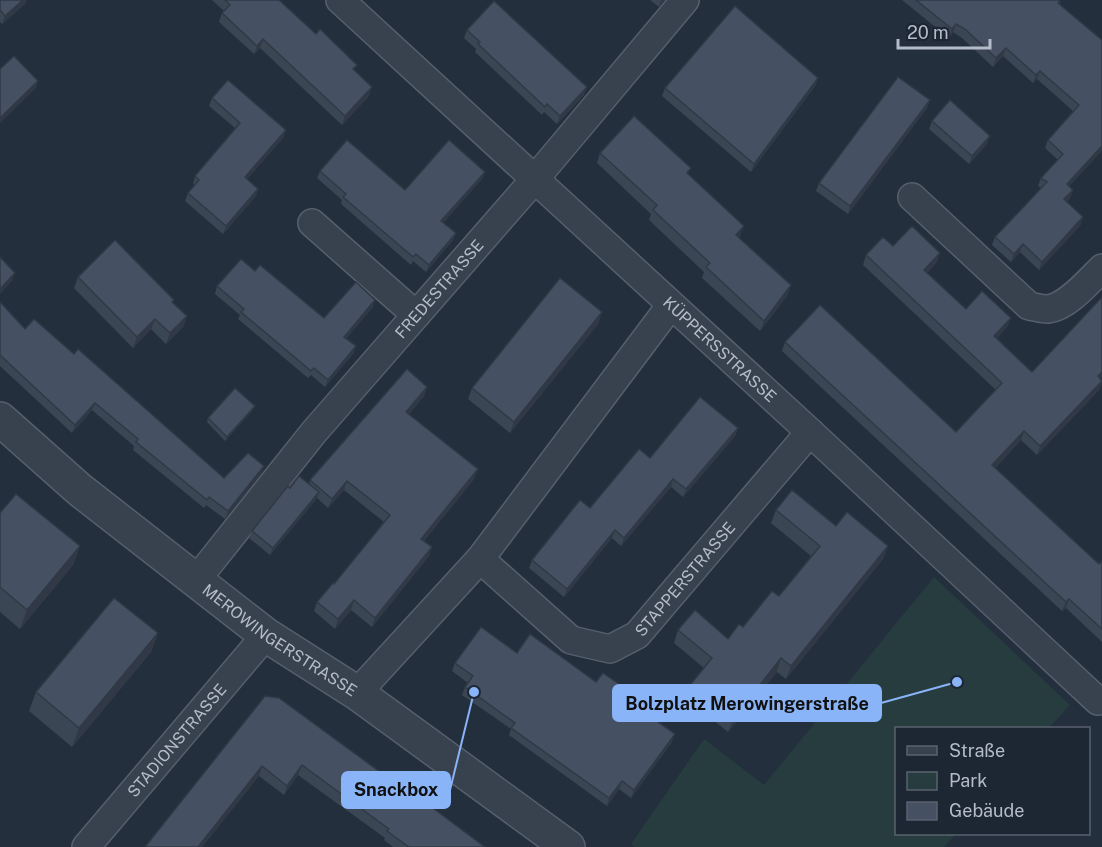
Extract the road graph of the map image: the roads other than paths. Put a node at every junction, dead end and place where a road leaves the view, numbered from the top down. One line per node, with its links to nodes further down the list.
1 (339, 0): 3 (street, KÜPPERSSTRASSE)
2 (685, 0): 3 (street, FREDESTRASSE)
3 (534, 180): 7 (street, KÜPPERSSTRASSE); 8 (street, FREDESTRASSE)
4 (912, 197): 6 (street)
5 (312, 223): 8 (street)
6 (1102, 268)
7 (671, 305): 10 (street, KÜPPERSSTRASSE); 11 (street)
8 (416, 315): 12 (street, FREDESTRASSE)
9 (0, 419): 12 (street, MEROWINGERSTRASSE)
10 (810, 432): 11 (street, STAPPERSTRASSE); 15 (street, KÜPPERSSTRASSE)
11 (480, 559): 14 (street)
12 (197, 579): 13 (street, MEROWINGERSTRASSE)
13 (266, 634): 14 (street, MEROWINGERSTRASSE); 16 (street, STADIONSTRASSE)
14 (357, 693): 17 (street, MEROWINGERSTRASSE)
15 (1098, 701)
16 (87, 847)
17 (568, 847)

